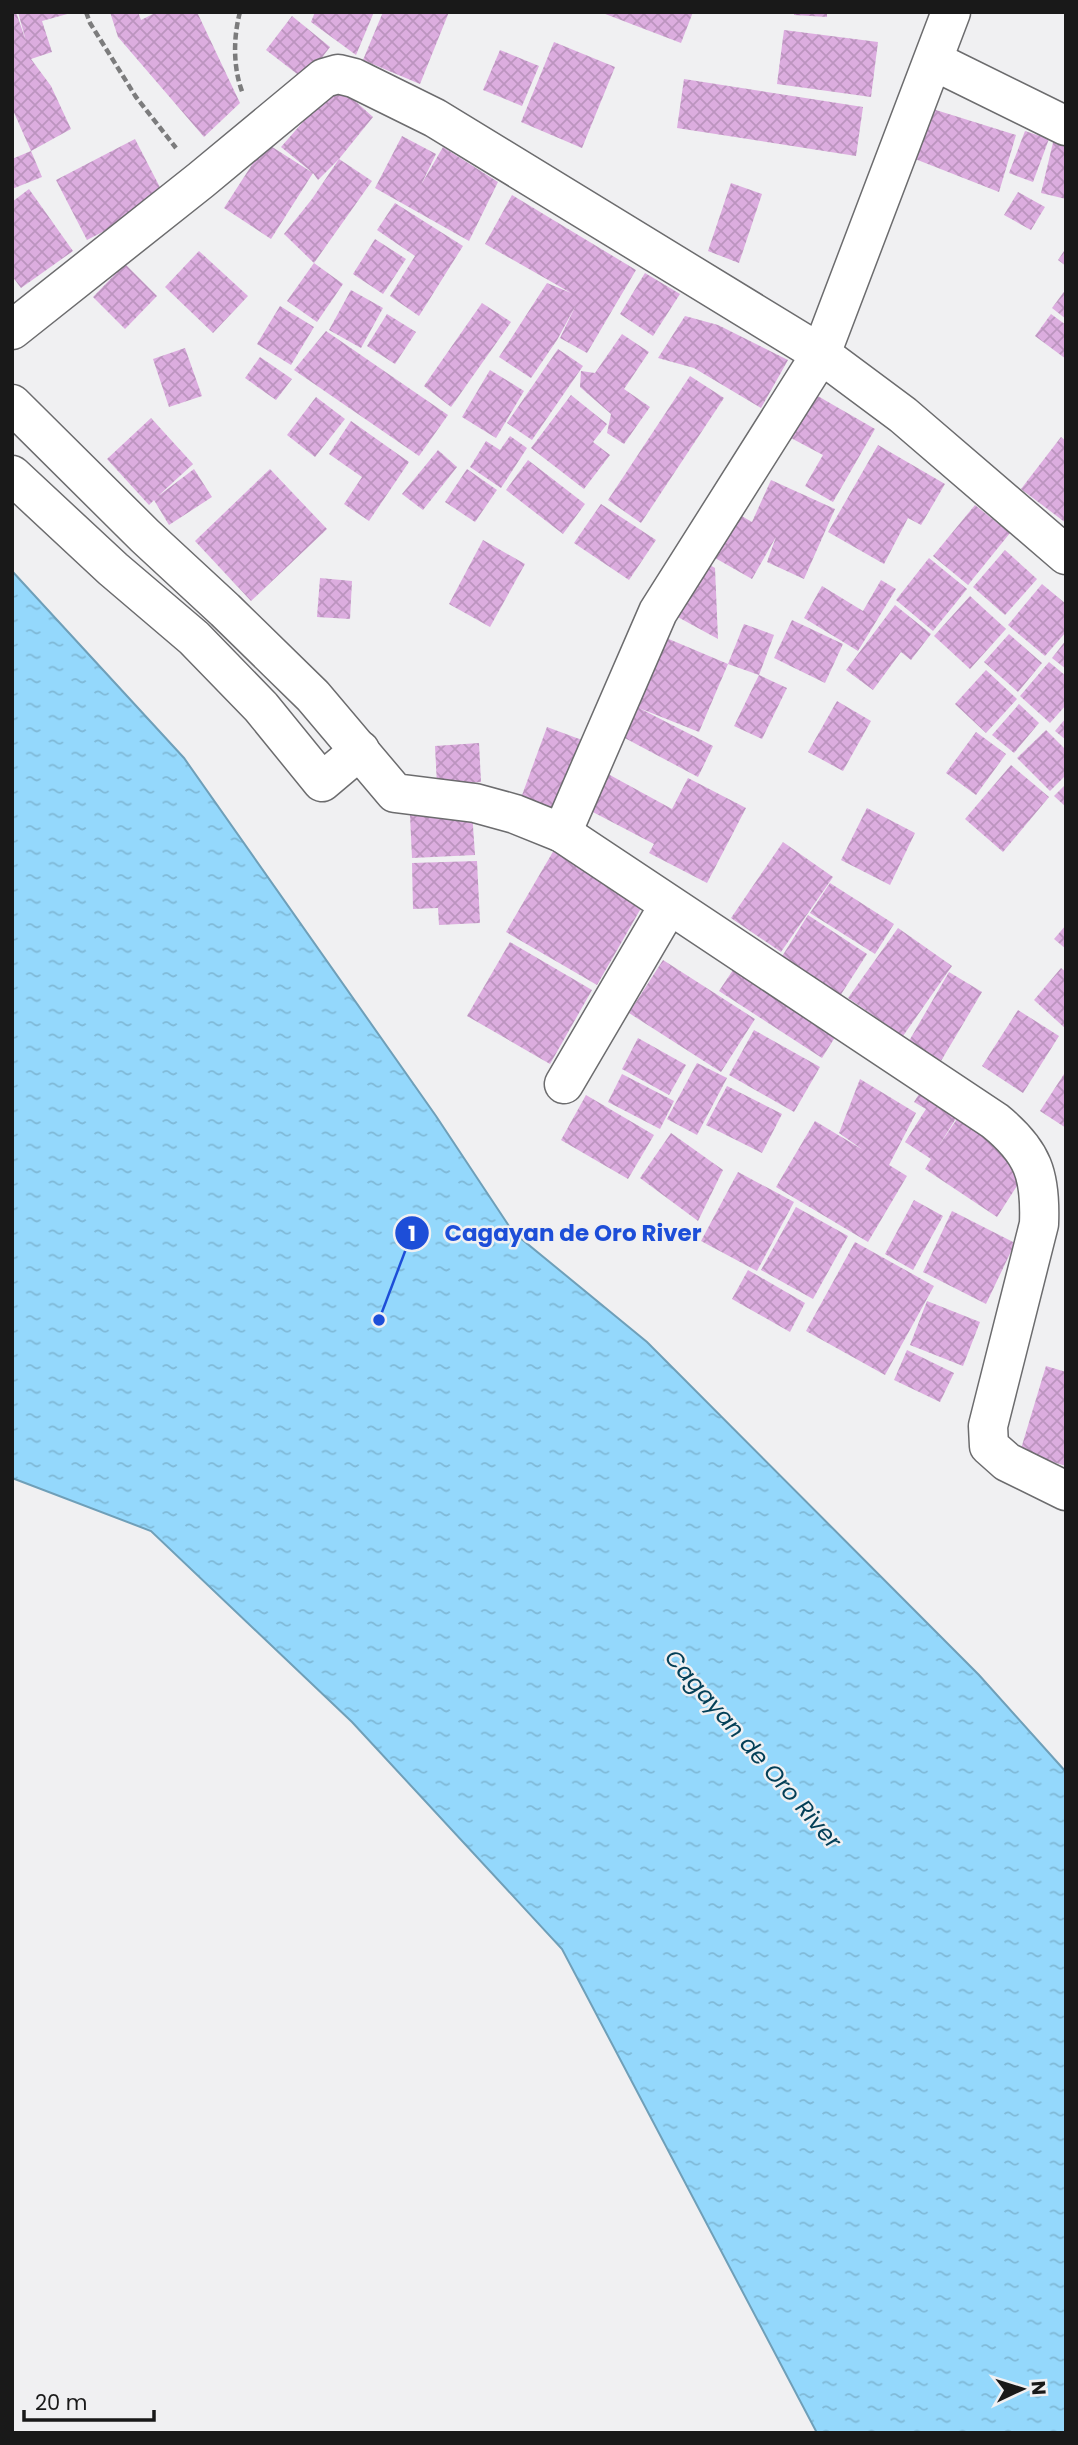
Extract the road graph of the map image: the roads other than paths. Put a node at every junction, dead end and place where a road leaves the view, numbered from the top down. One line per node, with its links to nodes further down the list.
1 (951, 12): 2 (street)
2 (934, 61): 3 (street); 5 (street)
3 (1066, 126)
4 (12, 330): 5 (street)
5 (821, 354): 8 (street); 10 (street)
6 (12, 404): 9 (street)
7 (12, 475): 9 (street)
8 (1066, 555)
9 (360, 750): 10 (street)
10 (562, 833): 11 (street)
11 (669, 905): 12 (street); 13 (street)
12 (564, 1084)
13 (1066, 1492)

